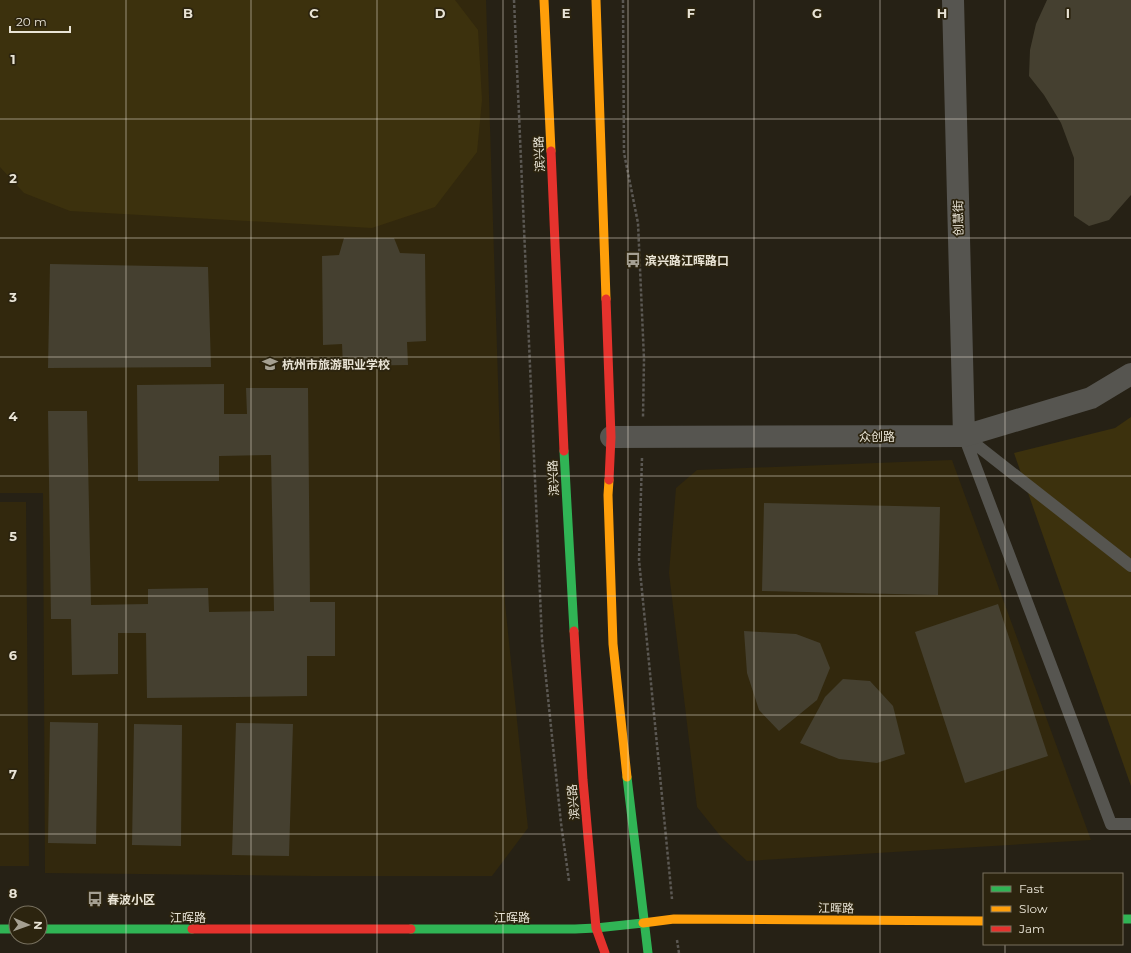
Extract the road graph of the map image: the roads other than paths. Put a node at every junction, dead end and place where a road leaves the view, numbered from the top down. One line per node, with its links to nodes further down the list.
1 (544, 0): 11 (main road, 滨兴路)
2 (596, 0): 6 (main road)
3 (953, 0): 5 (street, 创慧街)
4 (1131, 374): 5 (street, 众创路)
5 (964, 436): 6 (street, 众创路); 7 (lane); 8 (lane)
6 (611, 437): 10 (main road)
7 (1131, 566)
8 (1131, 824)
9 (983, 921): 10 (main road, 江晖路)
10 (644, 922): 11 (main road, 江晖路); 14 (main road)
11 (596, 928): 12 (main road, 江晖路); 13 (main road, 滨兴路)
12 (48, 929)
13 (605, 953)
14 (648, 953)

